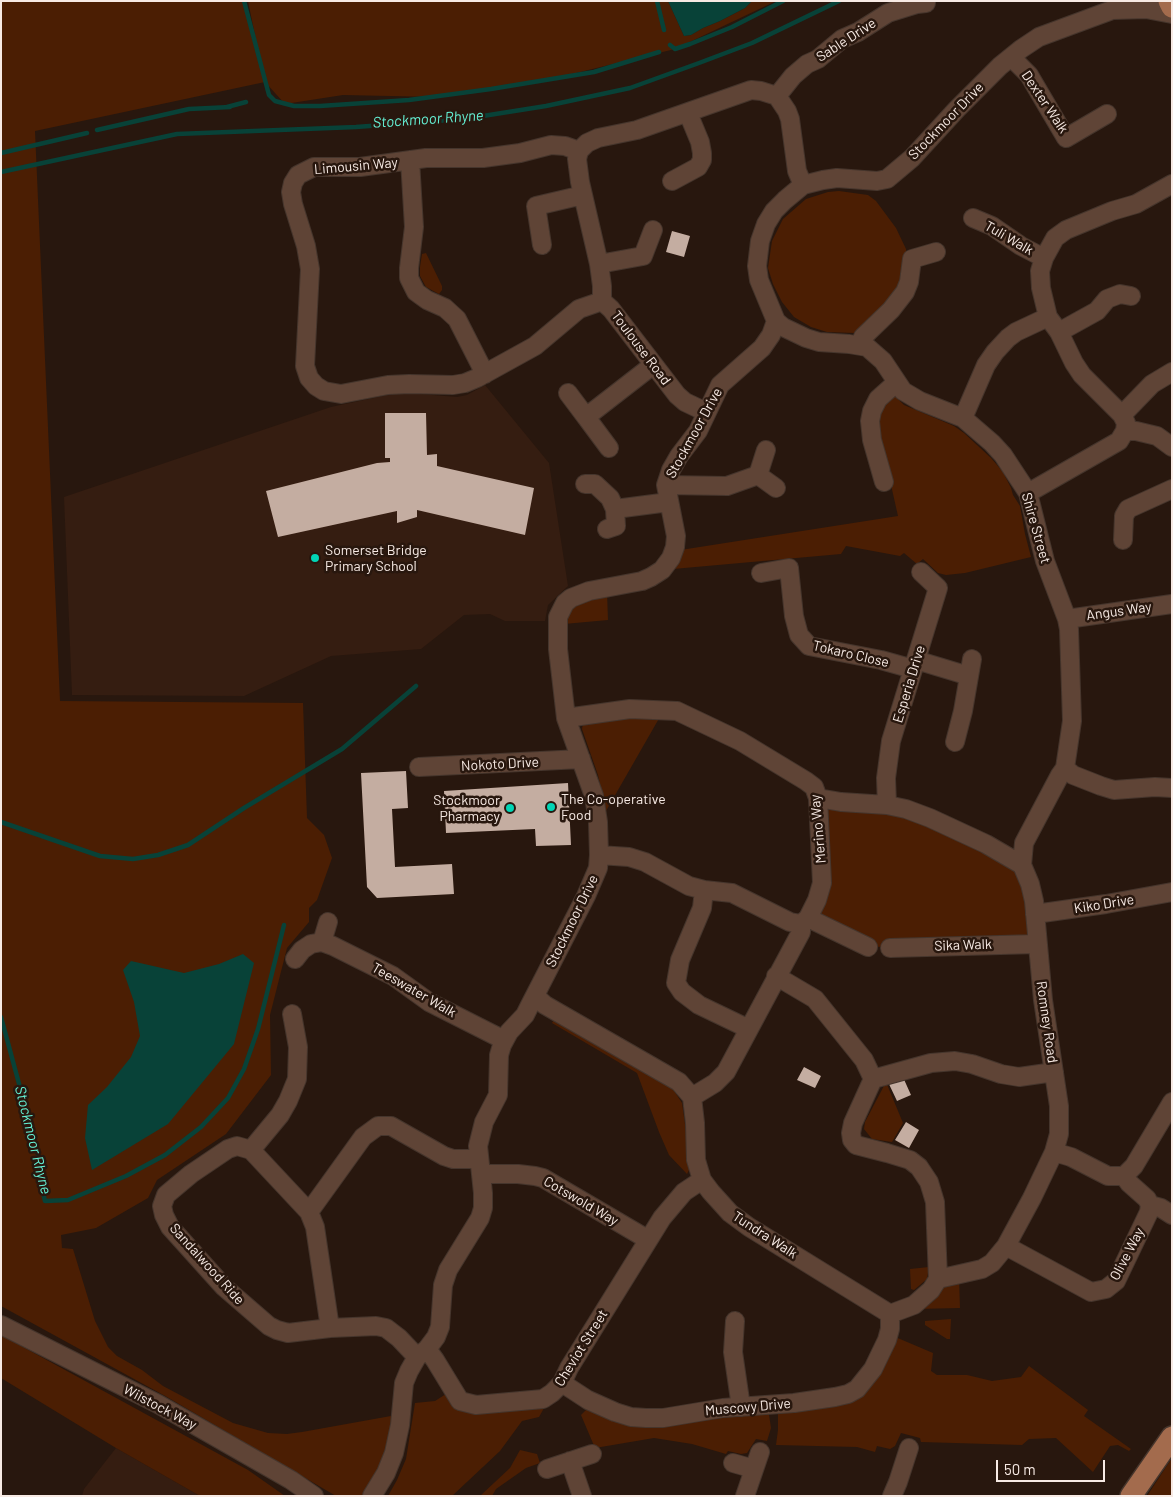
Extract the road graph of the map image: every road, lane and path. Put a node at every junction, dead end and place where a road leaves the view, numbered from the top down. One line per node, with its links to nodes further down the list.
1 (1168, 1): 4 (main road)
2 (926, 3): 7 (street, Sable Drive)
3 (1118, 6): 5 (street, Stockmoor Drive); 6 (street, Stockmoor Drive)
4 (1172, 7)
5 (1172, 14)
6 (1011, 57): 9 (street, Dexter Walk); 14 (street, Stockmoor Drive)
7 (777, 96): 8 (street); 14 (street)
8 (688, 113): 10 (street); 12 (street)
9 (1107, 114)
10 (579, 151): 11 (street, Limousin Way); 15 (street, Toulouse Road)
11 (410, 160): 30 (street); 30 (street, Limousin Way)
12 (672, 181)
13 (1172, 184): 20 (street)
14 (803, 185): 25 (street, Stockmoor Drive)
15 (583, 195): 18 (street); 21 (street, Toulouse Road)
16 (973, 218): 20 (street, Tuli Walk)
17 (653, 230): 21 (street)
18 (542, 245)
19 (936, 252): 27 (street)
20 (1044, 258): 24 (street)
21 (599, 264): 23 (street, Toulouse Road)
22 (1131, 296): 26 (street)
23 (602, 301): 28 (street, Toulouse Road); 30 (street, Limousin Way)
24 (1048, 317): 26 (street); 35 (street)
25 (776, 321): 27 (street, Shire Street); 33 (street, Stockmoor Drive)
26 (1059, 332): 36 (street)
27 (860, 345): 31 (street, Shire Street)
28 (653, 365): 33 (street, Toulouse Road); 34 (street)
29 (1172, 372): 36 (street)
30 (485, 374)
31 (896, 382): 35 (street, Shire Street); 41 (street)
32 (568, 393): 34 (street)
33 (706, 412): 46 (street, Stockmoor Drive)
34 (586, 417): 38 (street)
35 (963, 418): 45 (street, Shire Street)
36 (1123, 423): 37 (street); 45 (street)
37 (1171, 445)
38 (610, 448)
39 (766, 450): 40 (street)
40 (758, 475): 43 (street); 46 (street)
41 (884, 482)
42 (585, 484): 47 (street)
43 (776, 488)
44 (1172, 489): 49 (street)
45 (1028, 493): 53 (street, Shire Street)
46 (668, 494): 47 (street); 55 (street, Stockmoor Drive)
47 (615, 509): 48 (street)
48 (608, 529)
49 (1123, 540)
50 (921, 572): 54 (street, Esperia Drive)
51 (761, 573): 54 (street, Tokaro Close)
52 (1172, 604): 53 (street, Angus Way)
53 (1067, 619): 59 (street, Shire Street)
54 (914, 665): 56 (street); 62 (street, Esperia Drive)
55 (566, 718): 57 (street, Stockmoor Drive); 61 (street, Merino Way)
56 (955, 742)
57 (581, 759): 58 (street, Nokoto Drive); 63 (street, Stockmoor Drive)
58 (419, 767)
59 (1065, 768): 60 (street); 64 (street, Shire Street)
60 (1172, 788)
61 (818, 798): 62 (street); 68 (street, Merino Way)
62 (887, 805): 64 (street)
63 (599, 855): 65 (street); 76 (street, Stockmoor Drive)
64 (1022, 865): 67 (street, Romney Road)
65 (704, 890): 68 (street); 78 (street)
66 (1171, 895): 67 (street, Kiko Drive)
67 (1035, 914): 71 (street, Romney Road)
68 (804, 921): 72 (street); 75 (street, Merino Way)
69 (328, 922): 70 (street)
70 (322, 942): 74 (street); 79 (street, Teeswater Walk)
71 (1037, 944): 73 (street, Sika Walk); 80 (street, Romney Road)
72 (868, 947)
73 (890, 948)
74 (295, 959)
75 (776, 976): 78 (street, Merino Way); 81 (street)
76 (535, 996): 79 (street, Stockmoor Drive); 82 (street)
77 (292, 1014): 84 (street)
78 (749, 1029): 82 (street, Merino Way)
79 (504, 1040): 86 (street)
80 (1054, 1072): 81 (street); 85 (street, Romney Road)
81 (873, 1079): 94 (street)
82 (692, 1097): 88 (street, Tundra Walk)
83 (1172, 1102): 87 (street)
84 (251, 1150): 90 (street); 98 (street, Sandalwood Ride)
85 (1054, 1152): 87 (street); 93 (street, Romney Road)
86 (480, 1166): 90 (street, Cotswold Way); 92 (street, Cotswold Way); 99 (street)
87 (1124, 1176): 89 (street)
88 (702, 1180): 92 (street, Cheviot Street); 95 (street, Tundra Walk)
89 (1150, 1205): 91 (street); 93 (street, Olive Way)
90 (309, 1212): 98 (street)
91 (1172, 1215)
92 (648, 1239): 100 (street, Cheviot Street)
93 (1006, 1246): 94 (street, Romney Road)
94 (938, 1280): 95 (street)
95 (890, 1314): 101 (street, Muscovy Drive)
96 (735, 1321): 101 (street)
97 (1, 1326): 110 (street, Wilstock Way)
98 (330, 1328): 99 (street, Sandalwood Ride)
99 (422, 1353): 100 (street, Cheviot Street); 111 (street)
100 (562, 1383): 101 (street, Muscovy Drive)
101 (741, 1407)
102 (1172, 1437): 115 (main road)
103 (909, 1448): 114 (street)
104 (760, 1452): 109 (street)
105 (592, 1454): 106 (street)
106 (570, 1461): 108 (street); 112 (street)
107 (733, 1463): 109 (street)
108 (547, 1469)
109 (754, 1469): 113 (street)
110 (314, 1496)
111 (372, 1496)
112 (582, 1496)
113 (745, 1496)
114 (892, 1496)
115 (1131, 1496)

